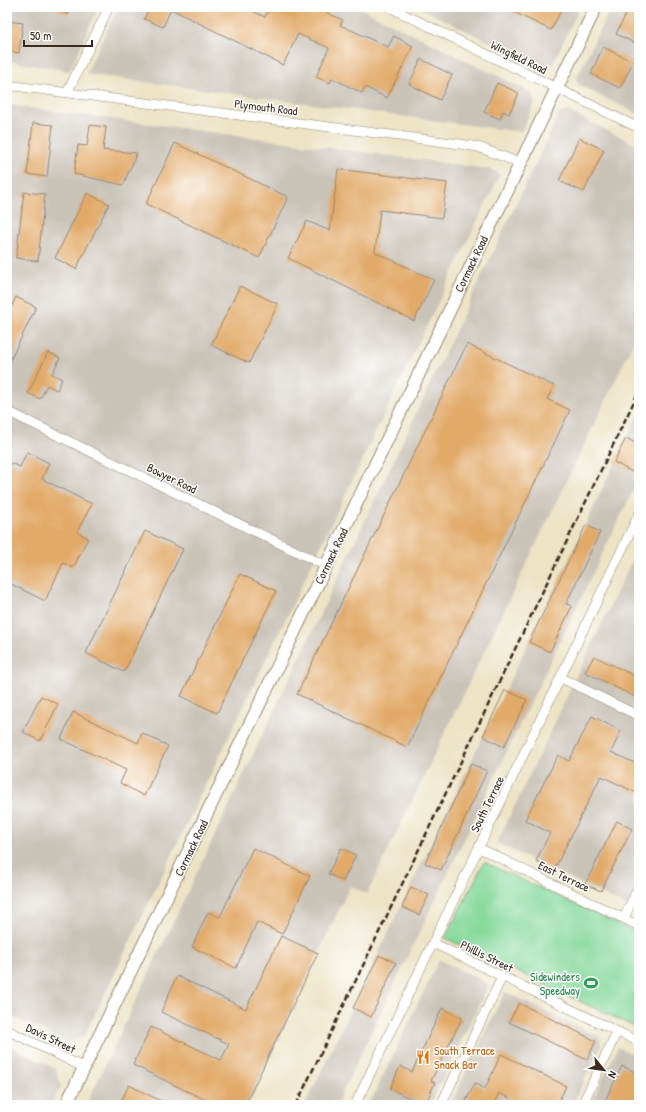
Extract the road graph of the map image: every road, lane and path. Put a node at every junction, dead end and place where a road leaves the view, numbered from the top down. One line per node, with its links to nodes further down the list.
1 (109, 7): 6 (street)
2 (389, 7): 5 (street, Wingfield Road)
3 (596, 7): 5 (street, Cormack Road)
4 (7, 85): 6 (street, Plymouth Road)
5 (557, 88): 7 (street, Wingfield Road); 8 (street, Cormack Road)
6 (68, 93): 8 (street, Plymouth Road)
7 (639, 128)
8 (520, 163): 11 (street, Cormack Road)
9 (8, 414): 11 (street, Bowyer Road)
10 (639, 514): 12 (street, South Terrace)
11 (326, 566): 23 (street, Cormack Road)
12 (561, 678): 13 (street); 14 (street, South Terrace)
13 (639, 716)
14 (479, 848): 16 (street, East Terrace); 18 (street, South Terrace)
15 (639, 886): 16 (street)
16 (624, 918): 17 (street, East Terrace)
17 (639, 926)
18 (433, 944): 19 (street, Phillis Street); 25 (street, South Terrace)
19 (502, 977): 21 (street, Phillis Street); 26 (street)
20 (7, 1030): 23 (street, Davis Street)
21 (617, 1032): 22 (street, Phillis Street); 27 (street)
22 (639, 1042)
23 (85, 1068): 24 (street, Cormack Road)
24 (66, 1105)
25 (355, 1105)
26 (441, 1105)
27 (582, 1105)

